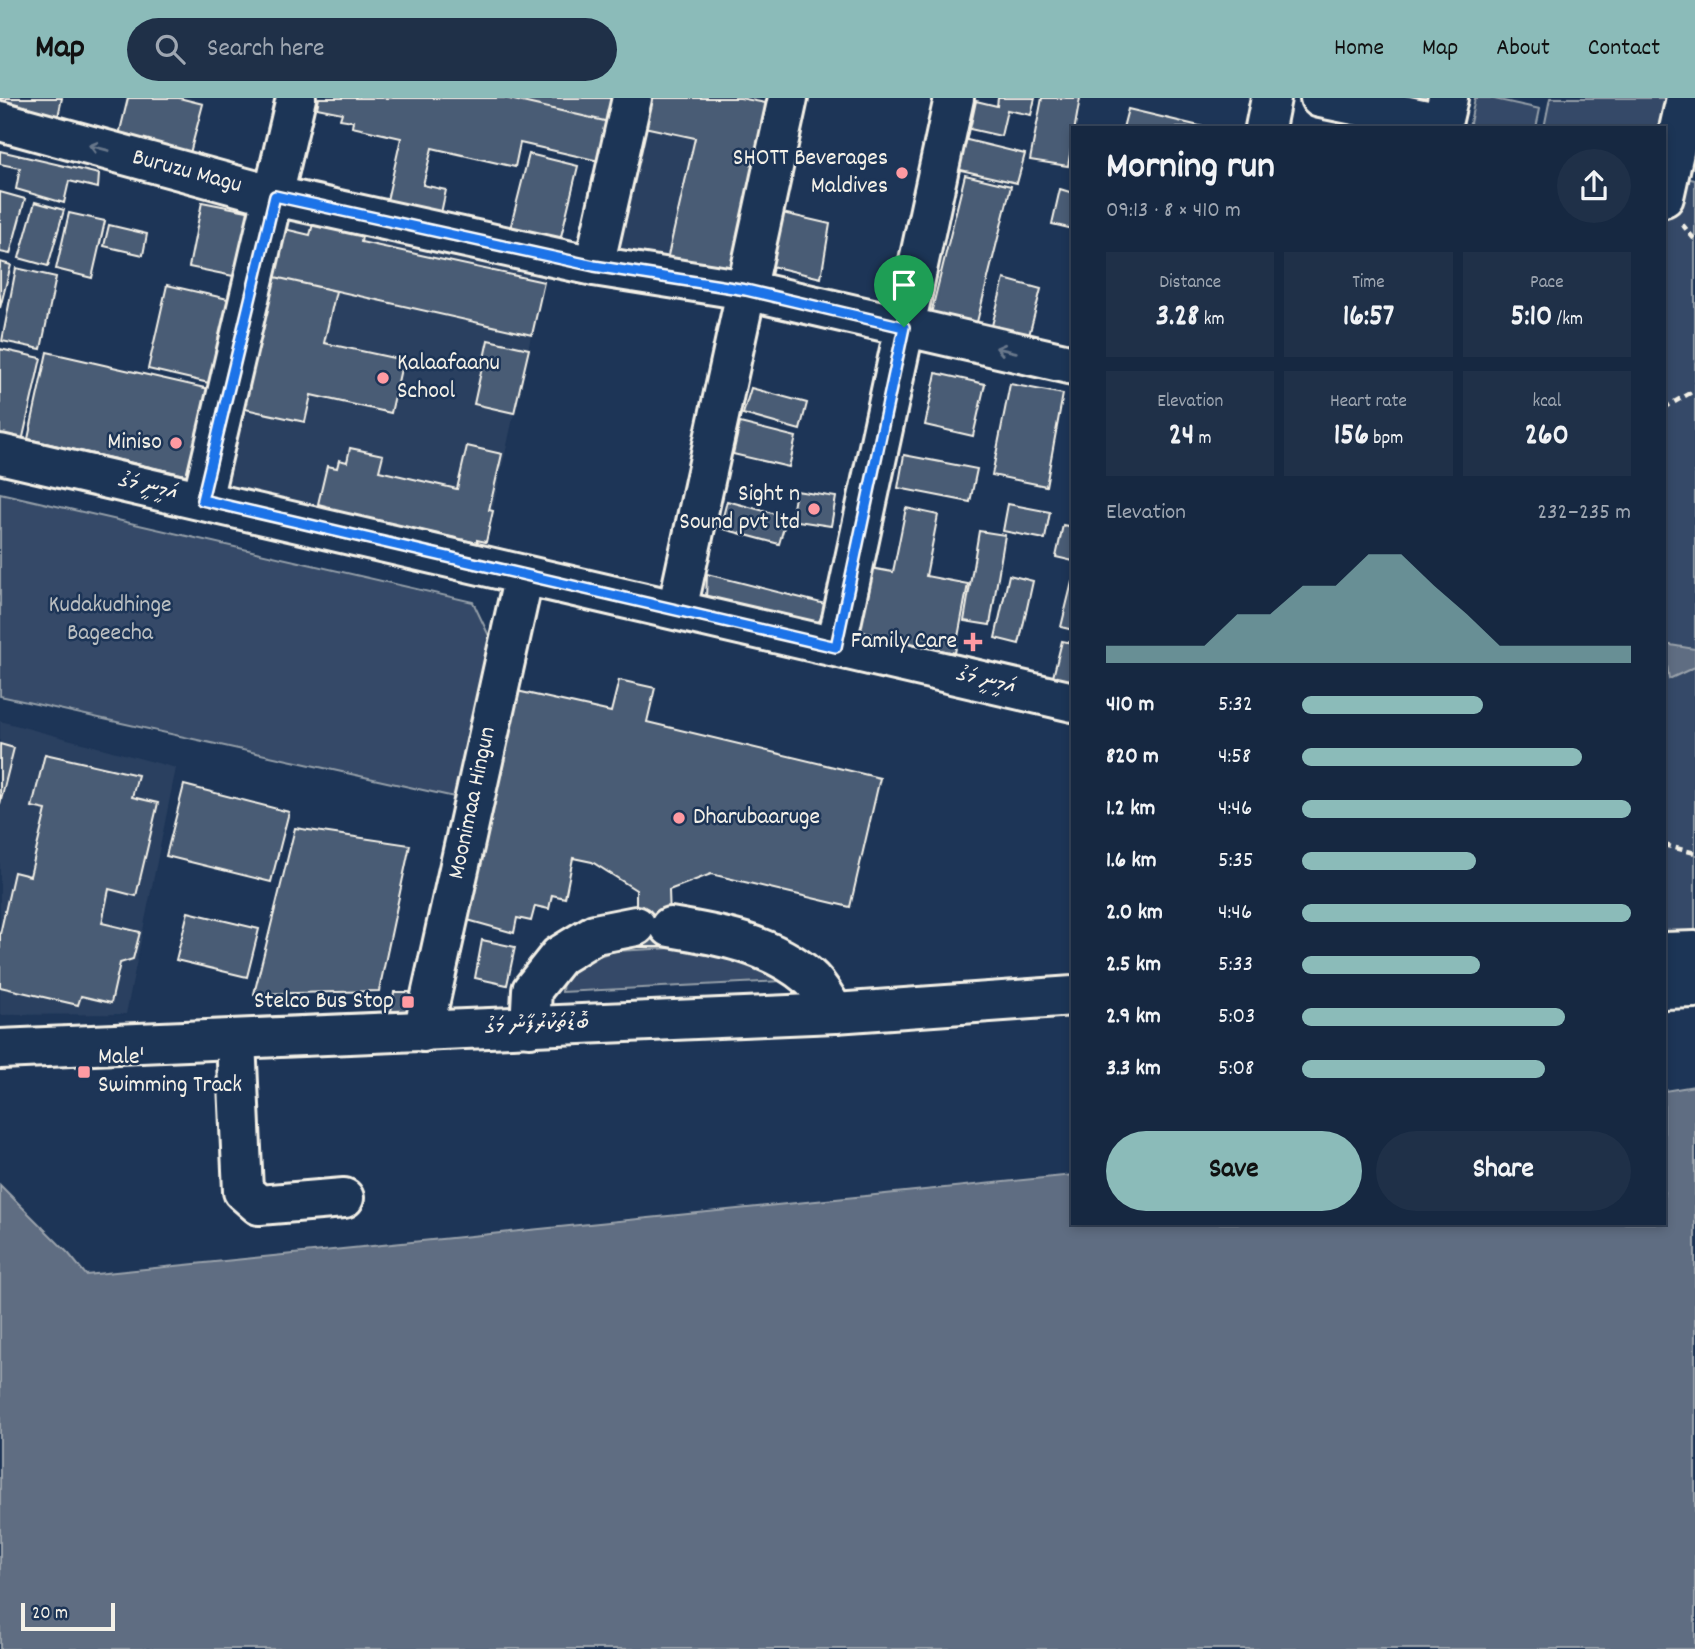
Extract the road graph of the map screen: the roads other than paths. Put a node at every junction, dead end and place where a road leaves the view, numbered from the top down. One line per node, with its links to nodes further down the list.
1 (296, 98): 12 (street)
2 (632, 98): 13 (street)
3 (788, 98): 14 (street)
4 (954, 98): 15 (street)
5 (1271, 98): 10 (street)
6 (1320, 98): 8 (street)
7 (1686, 98): 11 (street)
8 (1444, 116)
9 (0, 121): 12 (street, Buruzu Magu, one-way to 9)
10 (1265, 126)
11 (1666, 188)
12 (275, 196): 13 (street, Buruzu Magu); 18 (street)
13 (594, 266): 14 (street, Buruzu Magu)
14 (746, 290): 15 (street, Buruzu Magu); 20 (street)
15 (904, 327): 16 (street, Buruzu Magu, one-way to 15); 21 (street)
16 (1071, 365)
17 (0, 454): 18 (street, އަމީނީ މަގު)
18 (202, 500): 19 (street, އަމީނީ މަގު)
19 (524, 575): 20 (street, އަމީނީ މަގު); 30 (street, Moonimaa Hingun)
20 (677, 610): 21 (street, އަމީނީ މަގު)
21 (836, 647): 22 (street, އަމީނީ މަގު)
22 (1071, 702)
23 (1695, 951): 24 (street)
24 (1666, 952)
25 (1695, 988): 26 (street)
26 (1666, 989)
27 (1071, 996): 28 (street, ބޮޑުތަކުރުފާނު މަގު)
28 (835, 1013): 29 (street, ބޮޑުތަކުރުފާނު މަގު); 29 (street)
29 (530, 1027): 30 (street, ބޮޑުތަކުރުފާނު މަގު)
30 (423, 1032): 31 (street, ބޮޑުތަކުރުފާނު މަގު)
31 (236, 1041): 32 (street, ބޮޑުތަކުރުފާނު މަގު); 33 (street)
32 (0, 1049)
33 (344, 1198)

